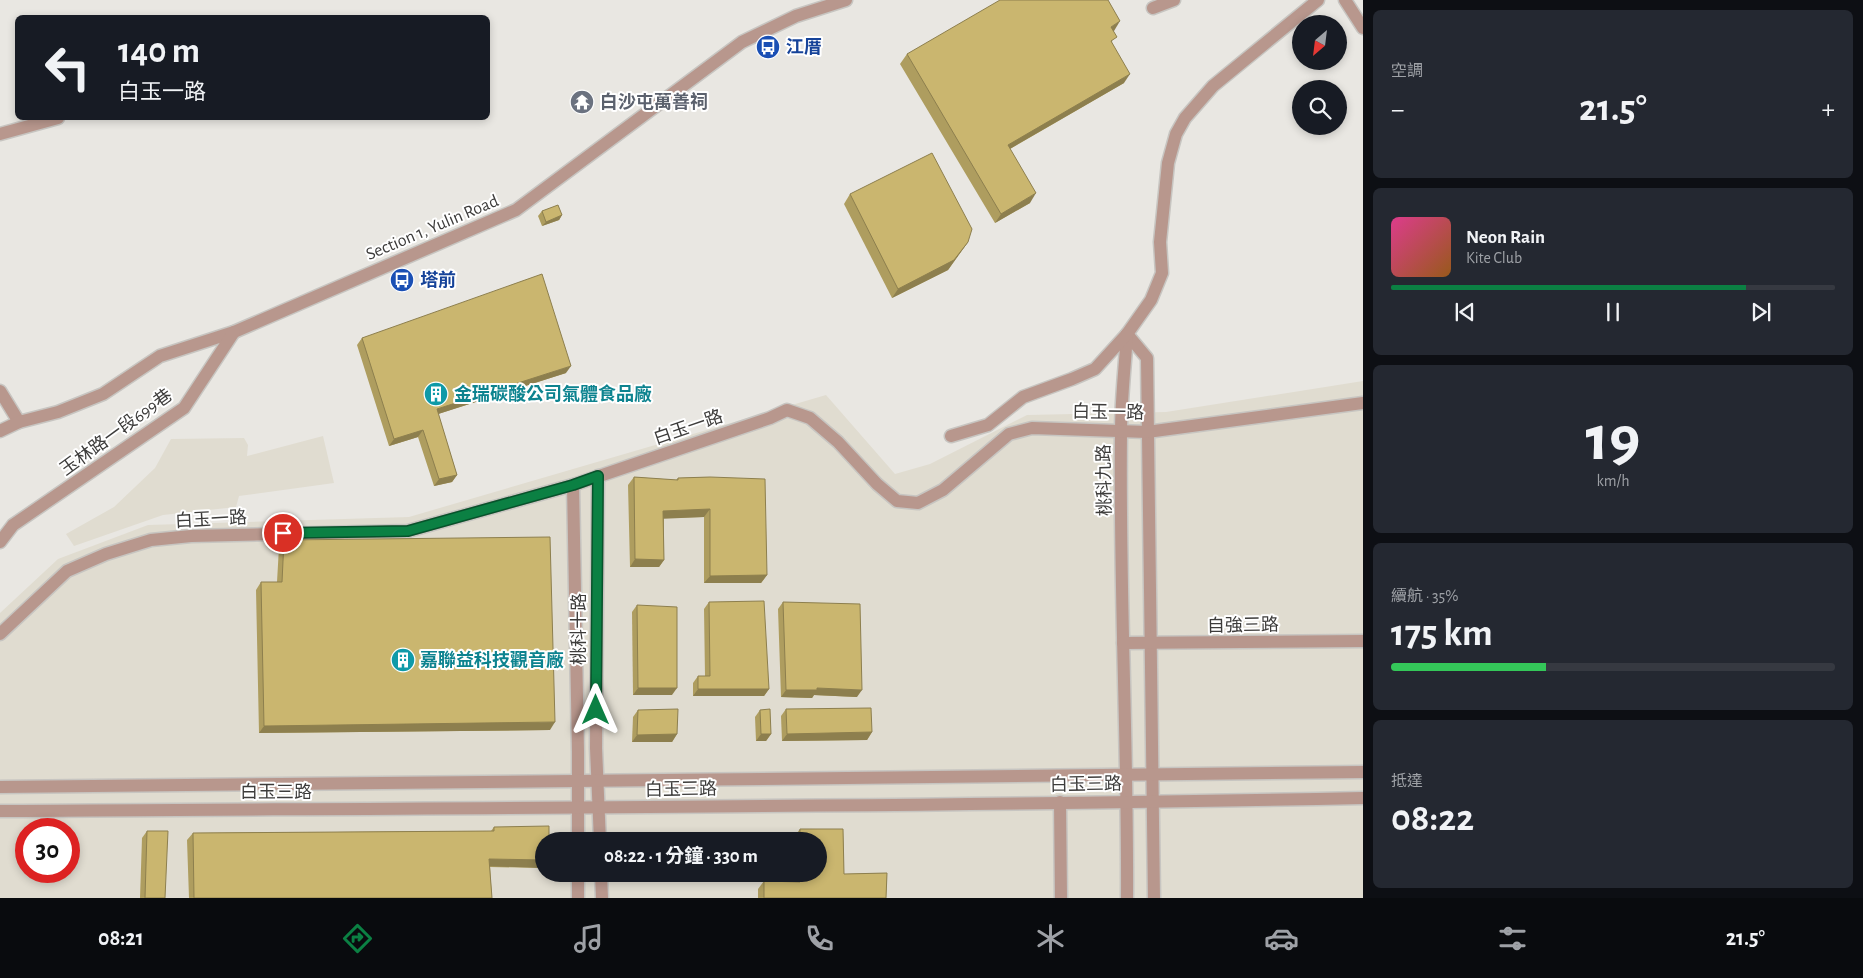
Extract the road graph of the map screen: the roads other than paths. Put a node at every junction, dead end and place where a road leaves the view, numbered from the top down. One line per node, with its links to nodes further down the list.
1 (846, 0): 9 (street, Section 1, Yulin Road)
2 (1174, 0): 5 (street)
3 (1318, 0): 10 (street)
4 (1345, 0): 6 (street)
5 (1153, 8)
6 (1363, 28)
7 (51, 120): 8 (street)
8 (0, 134)
9 (234, 332): 13 (street, Section 1, Yulin Road); 20 (street, 玉林路一段699巷)
10 (1127, 334): 14 (street, 桃科九路); 16 (street); 17 (street)
11 (0, 391): 13 (street)
12 (1363, 403): 16 (street, 白玉一路)
13 (19, 422): 15 (street, Section 1, Yulin Road)
14 (1121, 430): 16 (street, 白玉一路); 18 (street, 白玉一路); 23 (street, 桃科九路)
15 (0, 431)
16 (1147, 432): 24 (street)
17 (951, 436)
18 (598, 476): 19 (street, 白玉一路); 28 (street, 桃科十路)
19 (573, 485): 21 (street, 白玉一路); 29 (street, 桃科十路)
20 (0, 542)
21 (0, 634)
22 (1363, 641): 24 (street, 自強三路)
23 (1123, 643): 24 (street, 自強三路); 27 (street, 桃科九路)
24 (1152, 644): 26 (street)
25 (1363, 772): 26 (street, 白玉三路)
26 (1152, 774): 27 (street, 白玉三路); 34 (street)
27 (1126, 775): 28 (street, 白玉三路); 32 (street, 桃科九路)
28 (598, 780): 29 (street, 白玉三路); 36 (street, 桃科十路)
29 (578, 781): 30 (street, 白玉三路); 35 (street, 桃科十路)
30 (0, 787)
31 (1363, 798): 34 (street, 白玉三路)
32 (1128, 801): 33 (street, 白玉三路); 34 (street, 白玉三路); 45 (street, 桃科九路)
33 (1060, 802): 36 (street, 白玉三路); 44 (street)
34 (1152, 802): 46 (street)
35 (578, 808): 36 (street, 白玉三路); 37 (street, 白玉三路); 38 (street, 桃科十路)
36 (599, 808): 39 (street, 桃科十路)
37 (0, 811)
38 (578, 832)
39 (600, 832)
40 (578, 882): 42 (street)
41 (601, 882): 43 (street)
42 (578, 898)
43 (602, 898)
44 (1061, 898)
45 (1127, 898)
46 (1154, 898)

